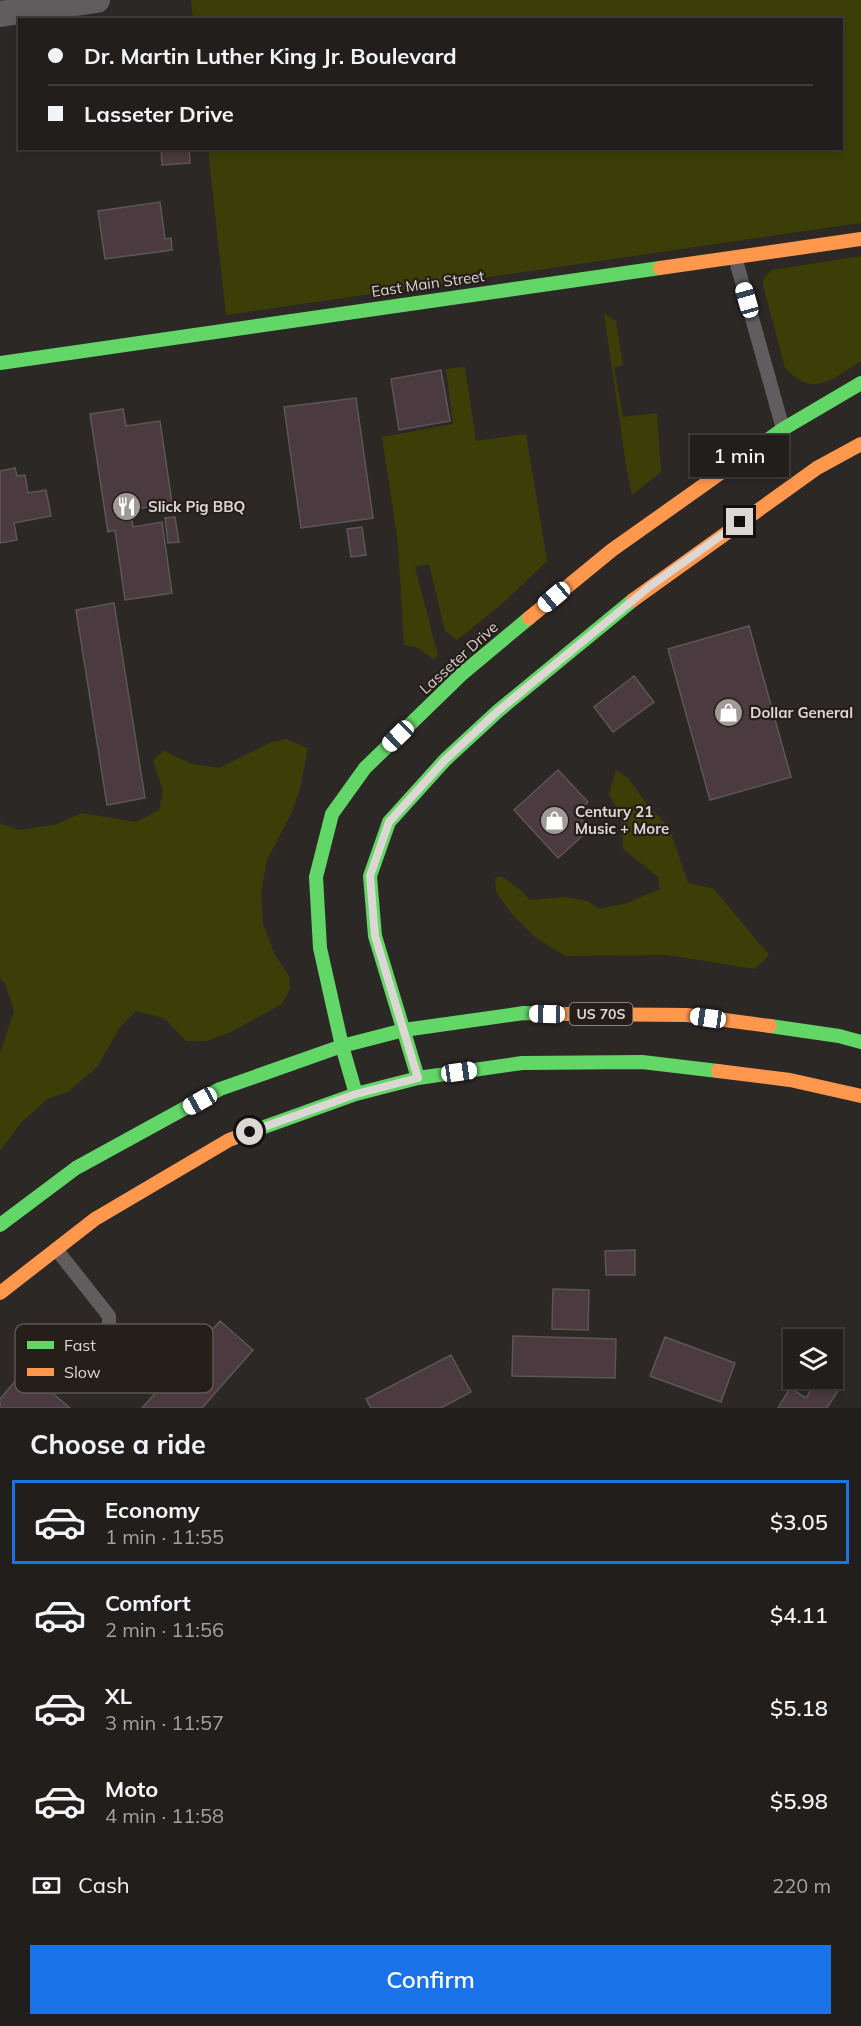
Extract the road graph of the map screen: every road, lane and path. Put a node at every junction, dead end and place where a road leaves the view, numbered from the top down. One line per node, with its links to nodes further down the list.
1 (97, 0): 2 (street)
2 (0, 14)
3 (861, 239): 4 (street, East Main Street)
4 (735, 257): 5 (street, East Main Street); 7 (lane)
5 (0, 363)
6 (861, 383): 7 (street, Lasseter Drive)
7 (783, 429): 11 (street, Lasseter Drive)
8 (861, 444): 9 (street)
9 (404, 1030): 10 (street, US 70S); 11 (street, US 70S); 12 (street)
10 (861, 1042)
11 (342, 1046): 13 (street, Lasseter Drive); 15 (street, US 70S)
12 (418, 1078): 13 (street); 14 (street)
13 (356, 1094): 16 (street)
14 (861, 1096)
15 (0, 1225)
16 (57, 1249): 17 (street); 18 (lane)
17 (0, 1293)
18 (109, 1324)

